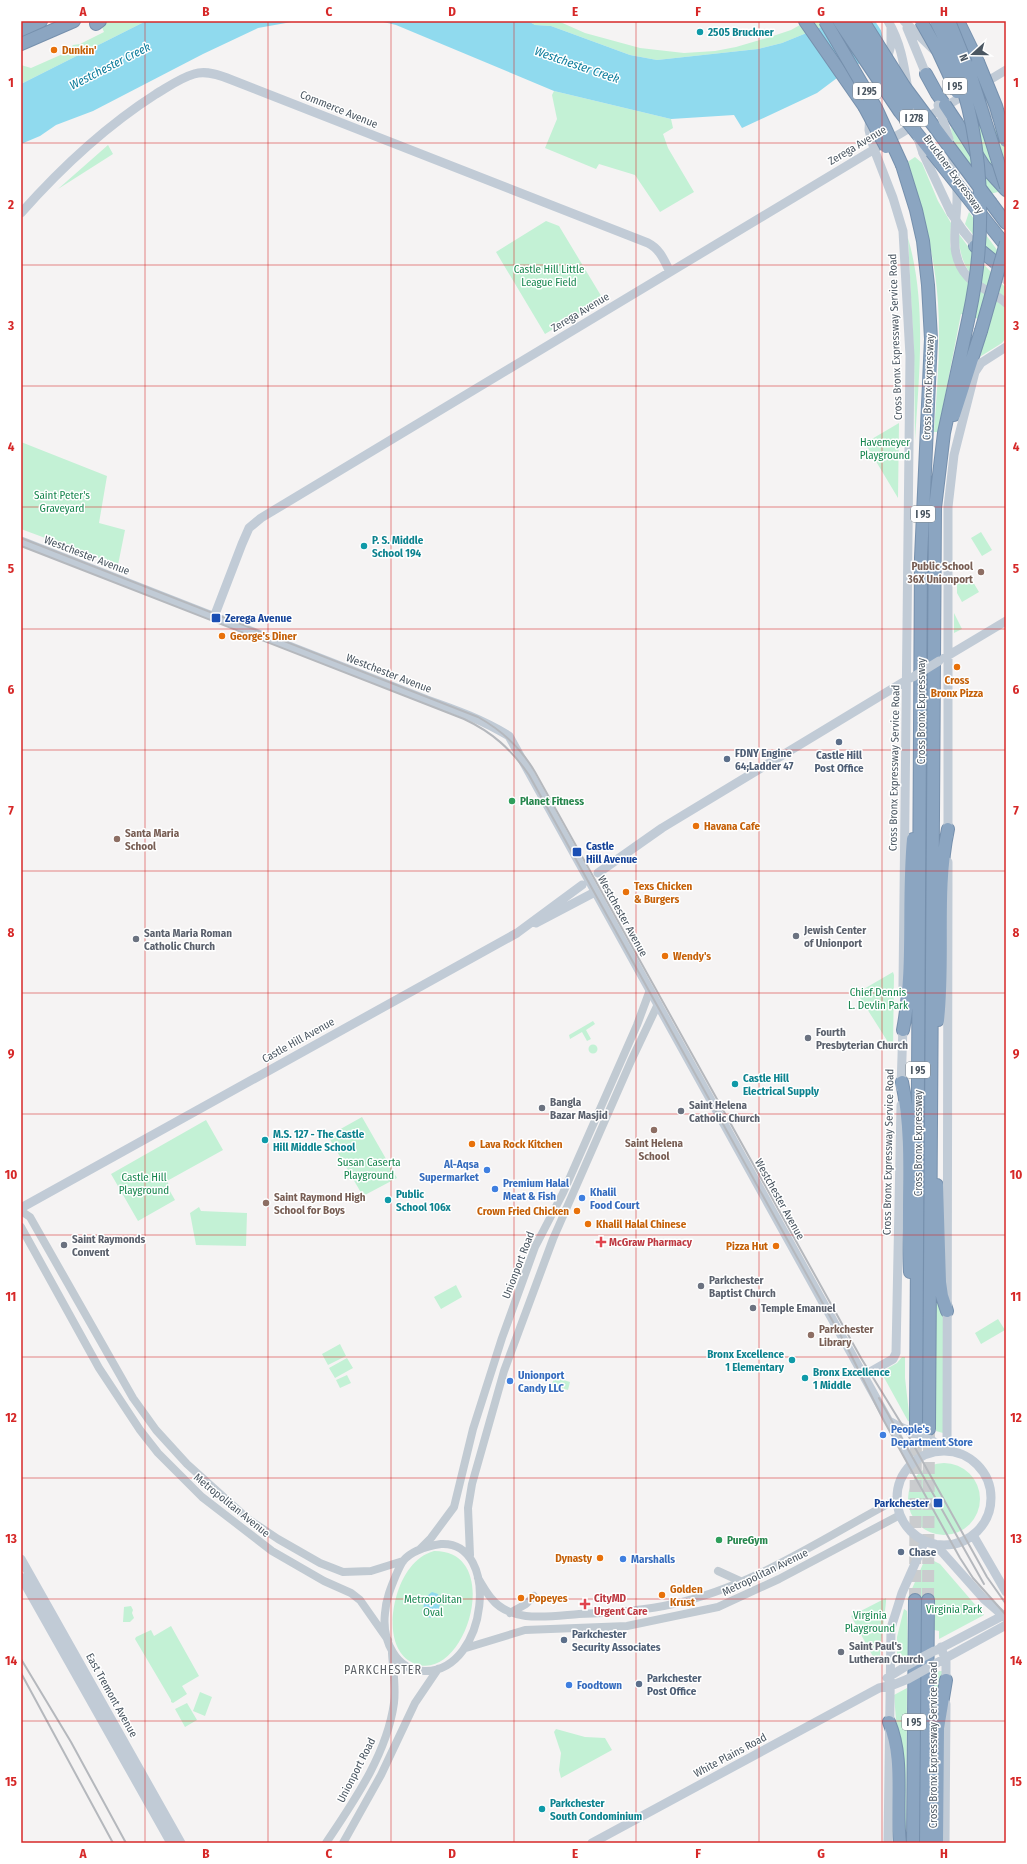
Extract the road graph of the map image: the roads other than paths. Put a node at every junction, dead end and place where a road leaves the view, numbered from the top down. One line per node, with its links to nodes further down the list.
1 (41, 21): 15 (highway)
2 (74, 21): 16 (highway)
3 (805, 21): 20 (highway, I 95)
4 (810, 21): 20 (highway)
5 (825, 21): 25 (highway, I 295, bridge)
6 (840, 21): 28 (highway, bridge)
7 (852, 21): 28 (highway, Bruckner Expressway / I 278, bridge)
8 (863, 21): 30 (highway, Bruckner Expressway / I 278, bridge)
9 (904, 21): 18 (main road); 19 (main road)
10 (921, 21): 24 (highway, I 95, bridge)
11 (936, 21): 24 (highway, Cross Bronx Expressway, bridge)
12 (949, 21): 26 (highway, bridge)
13 (958, 21): 22 (highway, bridge)
14 (890, 24): 23 (main road, Cross Bronx Expressway Service Road); 32 (main road, bridge)
15 (21, 30)
16 (21, 44)
17 (1006, 70): 19 (main road, Zerega Avenue)
18 (926, 74): 27 (highway, bridge); 36 (main road, bridge)
19 (977, 88): 21 (main road); 23 (main road, Zerega Avenue)
20 (864, 106): 25 (highway, I 95, bridge)
21 (1006, 133)
22 (1006, 142)
23 (874, 149): 33 (main road, Zerega Avenue); 43 (main road, Cross Bronx Expressway Service Road)
24 (977, 156): 38 (highway, Cross Bronx Expressway / I 95, bridge)
25 (899, 167): 44 (highway, Cross Bronx Expressway / I 95)
26 (1006, 187)
27 (1006, 190)
28 (980, 212): 31 (highway, Bruckner Expressway / I 278)
29 (21, 213): 33 (main road, Commerce Avenue)
30 (1006, 224)
31 (1006, 245): 38 (highway, bridge)
32 (975, 246): 34 (highway); 35 (main road)
33 (670, 272): 40 (main road, Zerega Avenue)
34 (1006, 272)
35 (1006, 280)
36 (1006, 303)
37 (1005, 347): 42 (main road)
38 (937, 486): 53 (highway, Cross Bronx Expressway / I 95)
39 (21, 542): 40 (main road, Westchester Avenue)
40 (214, 617): 48 (main road, Westchester Avenue)
41 (1006, 621): 42 (main road)
42 (948, 656): 43 (main road, bridge); 45 (main road)
43 (910, 678): 46 (main road); 52 (main road, Cross Bronx Expressway Service Road)
44 (920, 757): 52 (highway); 60 (highway, Cross Bronx Expressway / I 95)
45 (948, 828): 53 (highway); 58 (main road)
46 (598, 873)
47 (582, 885): 49 (main road, Castle Hill Avenue)
48 (595, 892): 49 (main road); 50 (main road, Westchester Avenue)
49 (516, 933): 56 (main road, Castle Hill Avenue)
50 (650, 990): 51 (main road, Westchester Avenue); 61 (street, Unionport Road)
51 (658, 1004): 59 (main road, Westchester Avenue); 63 (street, Unionport Road)
52 (902, 1030): 54 (main road, Cross Bronx Expressway Service Road)
53 (931, 1072): 55 (highway, Cross Bronx Expressway / I 95)
54 (902, 1082): 59 (main road, Cross Bronx Expressway Service Road); 60 (highway)
55 (931, 1116): 58 (highway); 67 (highway, Cross Bronx Expressway / I 95)
56 (21, 1210): 62 (street, Metropolitan Avenue)
57 (21, 1227): 64 (street, Metropolitan Avenue)
58 (947, 1311): 68 (main road)
59 (865, 1375): 65 (main road, Westchester Avenue)
60 (916, 1383): 66 (highway, Cross Bronx Expressway / I 95)
61 (484, 1396): 63 (street); 77 (street, Unionport Road)
62 (134, 1400): 64 (street); 72 (street, Metropolitan Avenue)
63 (495, 1400): 78 (street, Unionport Road)
64 (124, 1406): 73 (street, Metropolitan Avenue)
65 (890, 1421): 68 (main road); 69 (main road, Westchester Avenue)
66 (916, 1424)
67 (929, 1429)
68 (947, 1451): 69 (main road); 74 (main road)
69 (912, 1463): 70 (main road)
70 (897, 1499): 71 (main road); 84 (street, Metropolitan Avenue)
71 (900, 1515): 75 (main road); 95 (street, Metropolitan Avenue)
72 (249, 1520): 73 (street); 80 (street, Metropolitan Avenue)
73 (242, 1529): 94 (street, Metropolitan Avenue)
74 (973, 1535): 76 (main road); 85 (main road)
75 (925, 1541): 76 (main road); 100 (main road)
76 (935, 1544): 91 (main road)
77 (419, 1550): 78 (street); 80 (street)
78 (470, 1555): 83 (street)
79 (21, 1559): 93 (main road, East Tremont Avenue)
80 (403, 1561): 94 (street)
81 (718, 1571): 84 (street)
82 (21, 1577): 93 (main road, East Tremont Avenue)
83 (478, 1578): 90 (street, Metropolitan Avenue); 95 (street)
84 (740, 1581): 90 (street, Metropolitan Avenue)
85 (1004, 1584): 86 (main road)
86 (1006, 1592)
87 (534, 1596): 90 (street)
88 (914, 1600): 115 (highway, I 95)
89 (928, 1600): 116 (highway, I 95)
90 (510, 1613)
91 (1005, 1615): 96 (main road, White Plains Road)
92 (1006, 1625): 98 (main road, White Plains Road)
93 (54, 1628): 105 (main road, East Tremont Avenue)
94 (388, 1640): 97 (street)
95 (466, 1648): 99 (street)
96 (937, 1649): 98 (main road, Cross Bronx Expressway Service Road); 100 (main road, White Plains Road, bridge)
97 (392, 1653): 99 (street); 106 (street, Unionport Road)
98 (945, 1658): 101 (main road, Cross Bronx Expressway Service Road); 102 (main road, White Plains Road, bridge)
99 (438, 1669): 107 (street)
100 (890, 1676): 102 (main road); 103 (main road, White Plains Road)
101 (946, 1680): 117 (highway); 118 (main road, Cross Bronx Expressway Service Road)
102 (889, 1686): 103 (main road, White Plains Road); 104 (main road)
103 (879, 1688): 112 (main road, White Plains Road)
104 (889, 1722): 113 (main road); 114 (highway)
105 (125, 1752): 108 (main road, East Tremont Avenue); 109 (main road, East Tremont Avenue)
106 (371, 1770): 107 (street); 110 (street, Unionport Road)
107 (381, 1775): 111 (street)
108 (171, 1843)
109 (181, 1843)
110 (326, 1843)
111 (342, 1843)
112 (592, 1843)
113 (888, 1843)
114 (900, 1843)
115 (913, 1843)
116 (926, 1843)
117 (937, 1843)
118 (945, 1843)

